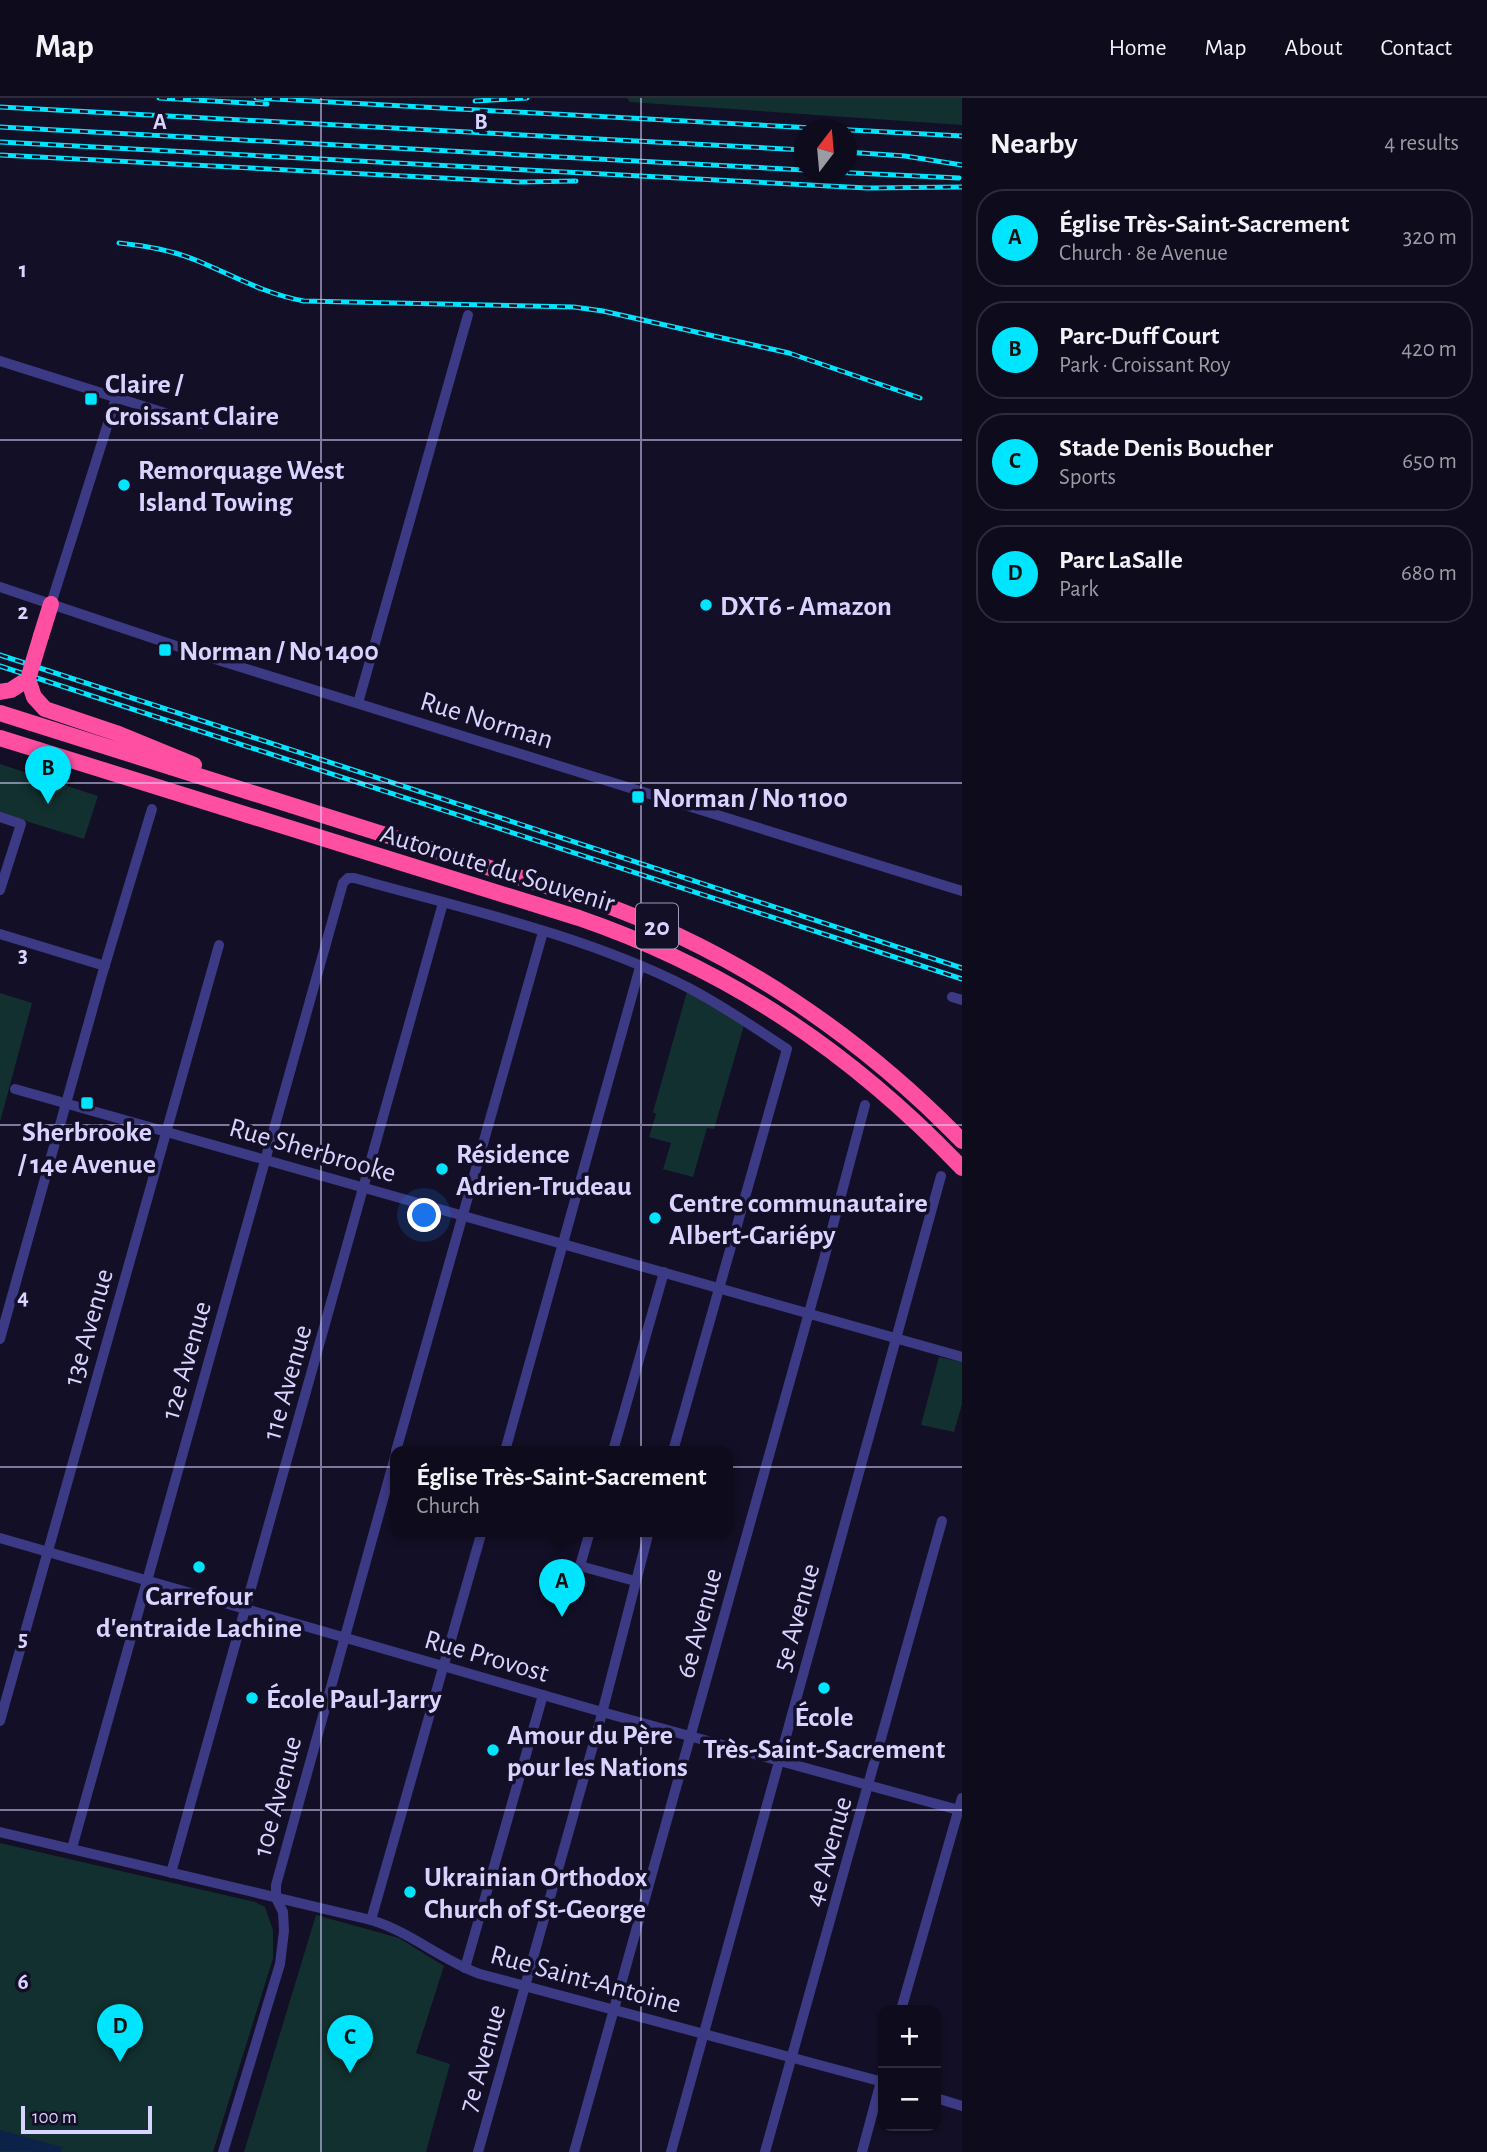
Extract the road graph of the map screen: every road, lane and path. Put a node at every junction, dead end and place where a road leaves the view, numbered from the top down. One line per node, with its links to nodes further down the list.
1 (468, 315): 9 (street)
2 (0, 361): 3 (street)
3 (116, 398): 4 (street); 6 (street)
4 (200, 424)
5 (0, 587): 6 (street, Rue Norman)
6 (51, 604): 7 (highway, bridge); 9 (street, Rue Norman)
7 (27, 681): 8 (highway); 12 (highway)
8 (0, 692)
9 (358, 703): 16 (street, Rue Norman)
10 (0, 713): 12 (highway, Autoroute du Souvenir / 20)
11 (0, 737): 29 (highway, Autoroute du Souvenir / 20)
12 (300, 808): 27 (highway, Autoroute du Souvenir / 20)
13 (152, 809): 21 (street)
14 (0, 817): 15 (street)
15 (0, 890)
16 (962, 891)
17 (443, 903): 18 (street); 28 (street, 12e Avenue); 31 (street, 11e Avenue)
18 (543, 932): 22 (street); 32 (street, 10e Avenue)
19 (0, 933): 21 (street)
20 (219, 946): 26 (street, 13e Avenue)
21 (105, 966): 24 (street)
22 (640, 967): 33 (street); 35 (street)
23 (16, 1089): 24 (street, Rue Sherbrooke)
24 (66, 1104): 26 (street, Rue Sherbrooke); 37 (street)
25 (865, 1105): 36 (street, 6e Avenue)
26 (166, 1132): 28 (street, Rue Sherbrooke); 50 (street, 13e Avenue)
27 (962, 1141)
28 (265, 1160): 31 (street, Rue Sherbrooke); 51 (street, 12e Avenue)
29 (962, 1168)
30 (941, 1176): 38 (street, 5e Avenue)
31 (364, 1187): 32 (street, Rue Sherbrooke); 53 (street, 11e Avenue)
32 (464, 1215): 33 (street, Rue Sherbrooke); 40 (street, 10e Avenue)
33 (563, 1243): 34 (street, Rue Sherbrooke); 41 (street)
34 (664, 1272): 35 (street, Rue Sherbrooke); 42 (street)
35 (720, 1289): 36 (street, Rue Sherbrooke); 43 (street)
36 (808, 1313): 38 (street, Rue Sherbrooke); 59 (street, 6e Avenue)
37 (0, 1339)
38 (897, 1339): 39 (street, Rue Sherbrooke); 60 (street, 5e Avenue)
39 (962, 1357)
40 (398, 1446)
41 (506, 1446)
42 (614, 1446)
43 (674, 1446)
44 (390, 1473): 54 (street, 10e Avenue)
45 (942, 1521): 61 (street, 4e Avenue)
46 (480, 1537): 55 (street)
47 (588, 1537): 52 (street)
48 (647, 1537): 52 (street, 7e Avenue)
49 (0, 1538): 50 (street, Rue Provost)
50 (47, 1552): 51 (street, Rue Provost); 58 (street, 13e Avenue)
51 (146, 1581): 53 (street, Rue Provost); 65 (street, 12e Avenue)
52 (635, 1581): 57 (street, 7e Avenue)
53 (245, 1610): 54 (street, Rue Provost); 66 (street, 11e Avenue)
54 (343, 1638): 55 (street, Rue Provost); 67 (street, 10e Avenue)
55 (444, 1667): 56 (street, Rue Provost); 68 (street)
56 (543, 1695): 57 (street, Rue Provost); 69 (street)
57 (602, 1712): 59 (street, Rue Provost); 70 (street, 7e Avenue)
58 (0, 1721)
59 (691, 1736): 60 (street, Rue Provost); 72 (street, 6e Avenue)
60 (780, 1760): 61 (street, Rue Provost); 73 (street, 5e Avenue)
61 (869, 1785): 63 (street, Rue Provost); 74 (street, 4e Avenue)
62 (962, 1798): 63 (street)
63 (960, 1811): 71 (street)
64 (0, 1832): 65 (street, Rue Saint-Antoine)
65 (72, 1849): 66 (street, Rue Saint-Antoine)
66 (171, 1873): 67 (street, Rue Saint-Antoine)
67 (276, 1898): 68 (street, Rue Saint-Antoine); 79 (street, 10e Avenue)
68 (371, 1920): 69 (street, Rue Saint-Antoine)
69 (465, 1968): 70 (street, Rue Saint-Antoine)
70 (524, 1986): 72 (street, Rue Saint-Antoine); 80 (street, 7e Avenue)
71 (902, 2005)
72 (614, 2010): 73 (street, Rue Saint-Antoine); 81 (street, 6e Avenue)
73 (704, 2034): 74 (street, Rue Saint-Antoine); 82 (street, 5e Avenue)
74 (791, 2057): 75 (street, Rue Saint-Antoine); 83 (street, 4e Avenue)
75 (878, 2078)
76 (878, 2094): 84 (street)
77 (941, 2100): 78 (street)
78 (962, 2106)
79 (223, 2152)
80 (478, 2152)
81 (574, 2152)
82 (671, 2152)
83 (765, 2152)
84 (862, 2152)

